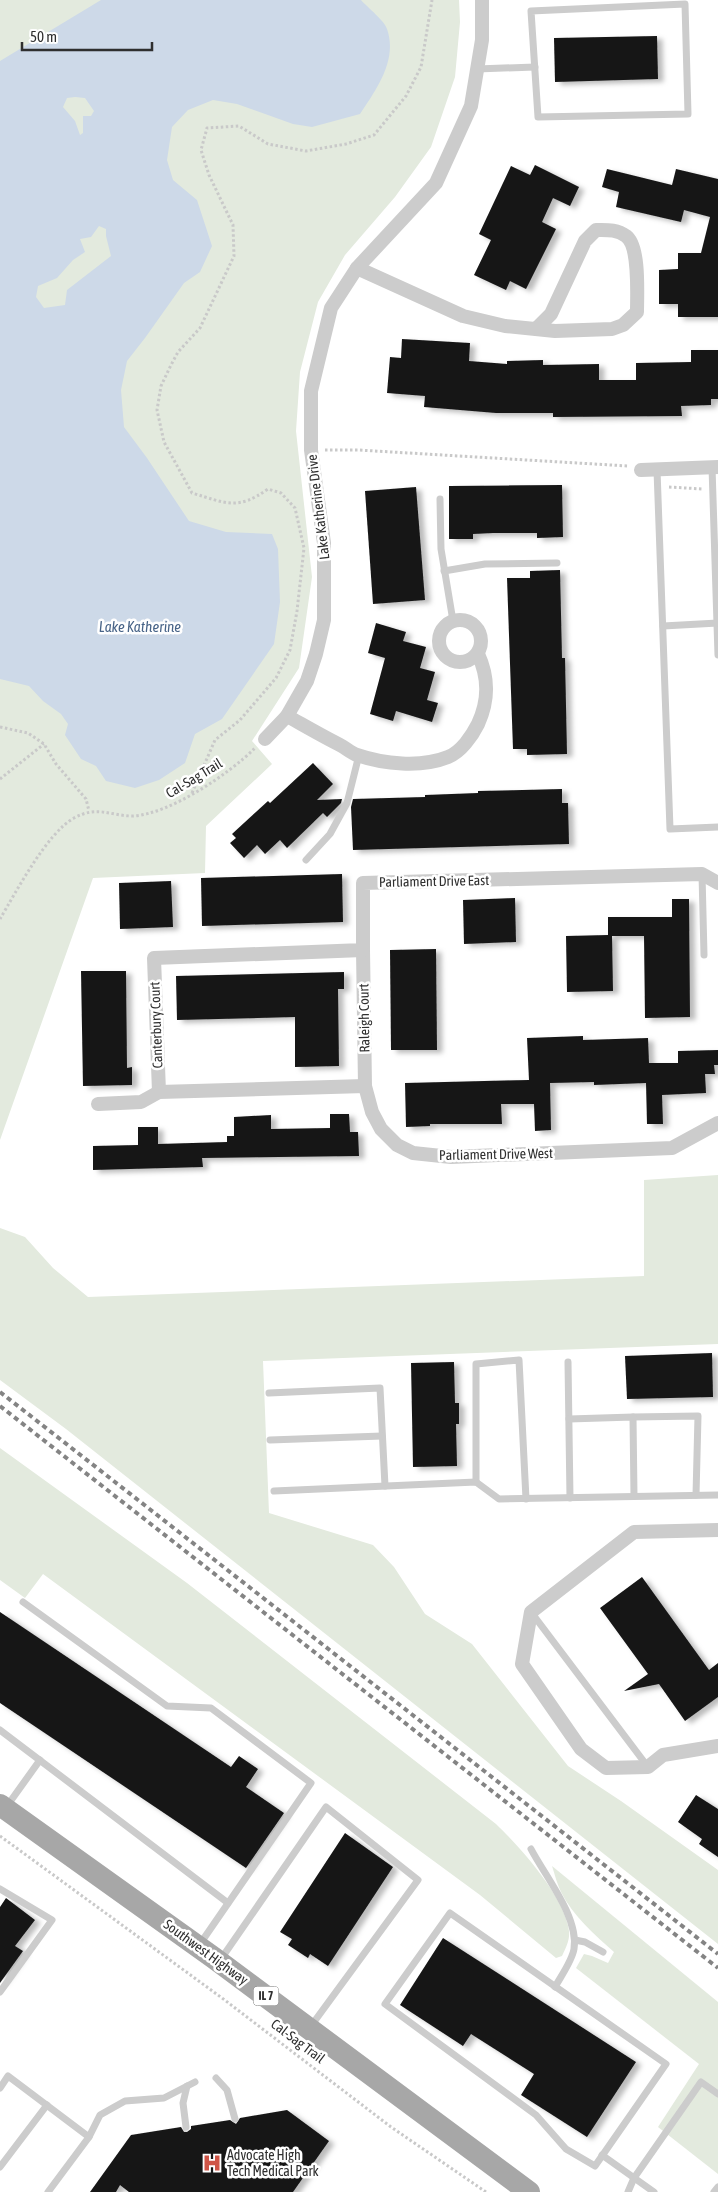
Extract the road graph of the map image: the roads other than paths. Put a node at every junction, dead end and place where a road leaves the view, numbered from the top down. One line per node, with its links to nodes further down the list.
1 (482, 0): 4 (street, Lake Katherine Drive)
2 (636, 3): 3 (lane); 3 (lane)
3 (535, 67): 4 (lane)
4 (477, 69): 5 (street, Lake Katherine Drive)
5 (357, 268): 6 (street); 18 (street, Lake Katherine Drive)
6 (536, 329): 6 (street)
7 (715, 467): 9 (street); 14 (lane)
8 (638, 470): 9 (street)
9 (657, 470): 15 (lane)
10 (440, 499): 12 (lane)
11 (557, 563): 12 (lane)
12 (444, 571): 13 (lane)
13 (453, 621): 16 (street); 16 (street)
14 (717, 624): 15 (lane); 17 (lane)
15 (663, 626): 21 (lane)
16 (478, 654): 20 (street)
17 (718, 655)
18 (287, 716): 19 (street, Lake Katherine Drive); 20 (street)
19 (265, 739)
20 (359, 755): 22 (lane)
21 (718, 827)
22 (306, 860)
23 (702, 874): 24 (street); 25 (street, Parliament Drive East); 26 (lane)
24 (718, 883)
25 (363, 950): 27 (street, Raleigh Court); 28 (street, Canterbury Court)
26 (704, 955)
27 (366, 1086): 28 (street); 30 (street, Parliament Drive West)
28 (158, 1092): 29 (street)
29 (98, 1104)
30 (718, 1122)
31 (568, 1362): 34 (lane)
32 (269, 1393): 35 (lane)
33 (633, 1417): 34 (lane); 40 (lane); 42 (lane)
34 (569, 1419): 43 (lane)
35 (382, 1436): 36 (lane); 38 (lane)
36 (270, 1440)
37 (476, 1482): 38 (lane); 44 (lane); 44 (lane)
38 (384, 1486): 39 (lane)
39 (274, 1491)
40 (696, 1495): 41 (lane); 42 (lane)
41 (718, 1495)
42 (634, 1496): 43 (lane)
43 (570, 1498): 44 (lane)
44 (526, 1499)
45 (718, 1530): 47 (street)
46 (23, 1602): 55 (lane)
47 (532, 1612): 51 (lane); 51 (street)
48 (0, 1730): 50 (lane)
49 (718, 1746): 51 (street)
50 (40, 1760): 52 (lane); 55 (lane)
51 (648, 1767)
52 (2, 1810): 57 (main road, Southwest Highway / IL 7)
53 (531, 1850): 56 (lane)
54 (0, 1889): 61 (lane)
55 (228, 1903): 57 (lane)
56 (575, 1940): 58 (lane); 60 (lane)
57 (198, 1946): 59 (main road, Southwest Highway / IL 7)
58 (603, 1952)
59 (219, 1961): 62 (main road, Southwest Highway / IL 7); 62 (lane)
60 (555, 1987): 72 (lane); 72 (lane)
61 (0, 1992)
62 (309, 2029): 77 (main road, Southwest Highway / IL 7)
63 (216, 2078): 69 (lane)
64 (195, 2082): 65 (lane)
65 (187, 2086): 70 (lane); 71 (lane)
66 (0, 2088): 68 (lane)
67 (718, 2094): 74 (lane)
68 (47, 2105): 71 (lane); 73 (lane)
69 (235, 2119)
70 (186, 2126)
71 (89, 2137): 76 (lane)
72 (602, 2155): 74 (lane)
73 (0, 2167)
74 (634, 2178): 78 (lane); 79 (lane)
75 (718, 2187): 80 (lane)
76 (48, 2192)
77 (529, 2192)
78 (628, 2192)
79 (654, 2192)
80 (714, 2192)

